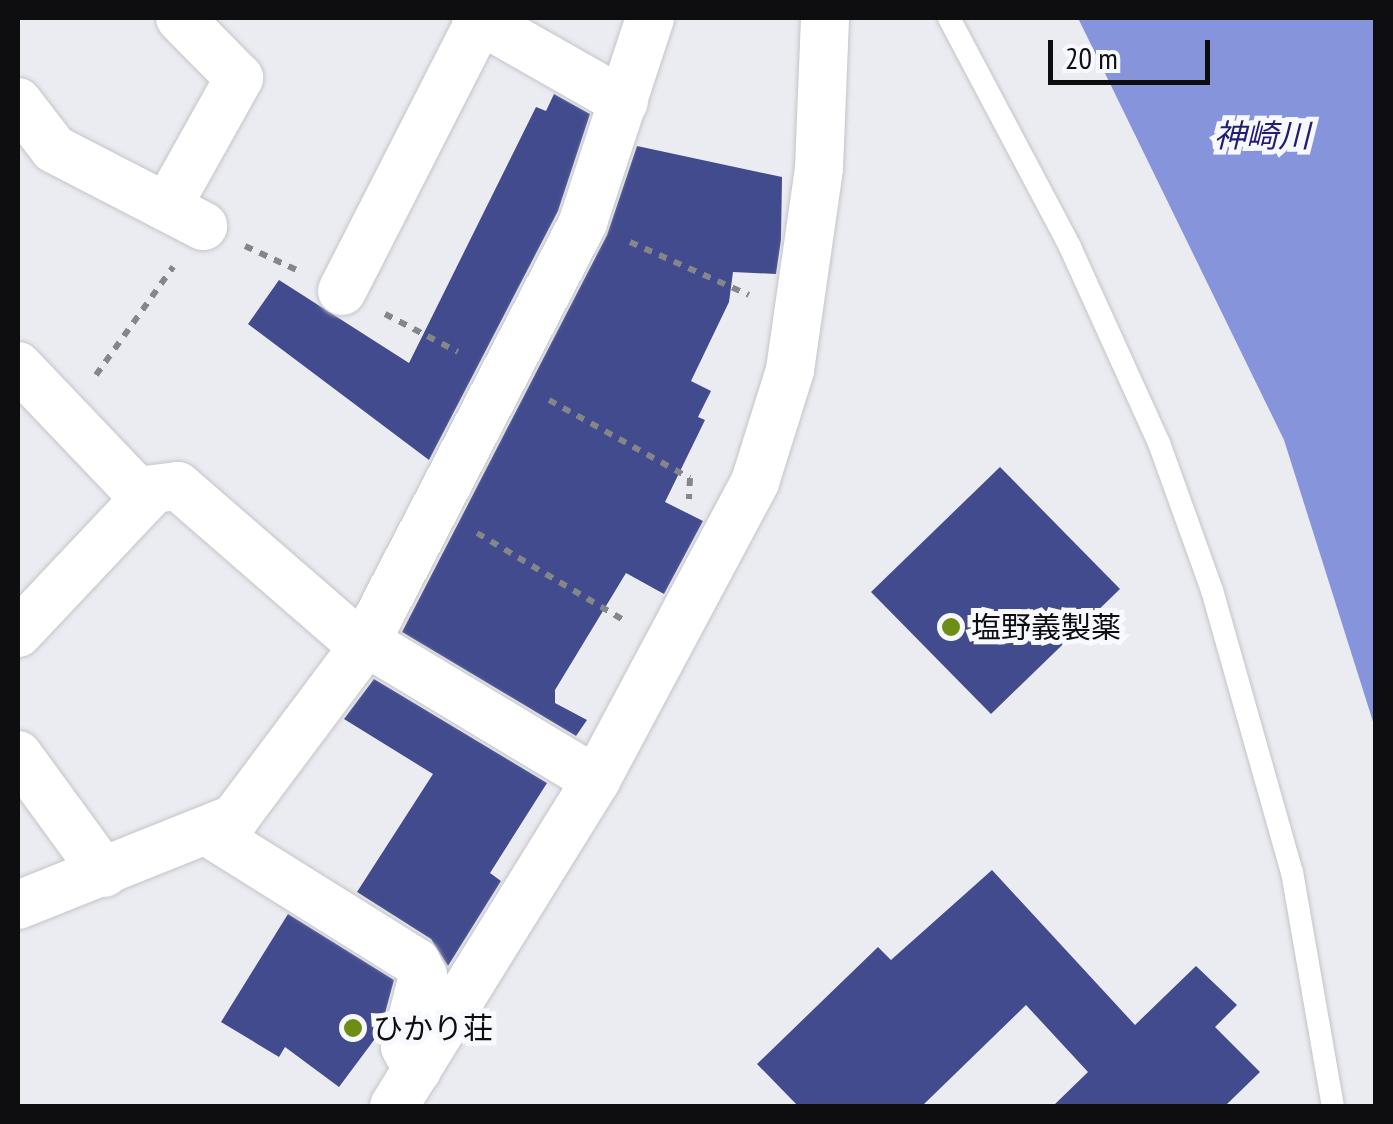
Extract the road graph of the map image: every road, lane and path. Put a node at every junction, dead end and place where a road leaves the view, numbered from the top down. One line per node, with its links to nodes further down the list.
1 (180, 18): 8 (street)
2 (650, 18): 6 (street)
3 (824, 18): 11 (street)
4 (949, 18): 25 (lane)
5 (477, 21): 6 (street); 10 (street)
6 (624, 102): 9 (street)
7 (22, 117): 8 (street)
8 (185, 217): 13 (path)
9 (583, 222): 11 (path); 15 (street)
10 (342, 291)
11 (800, 300): 18 (street)
12 (18, 366): 13 (street)
13 (66, 416): 14 (street)
14 (150, 494): 16 (street); 17 (street)
15 (438, 509): 17 (street); 18 (path)
16 (18, 632)
17 (364, 644): 20 (street); 21 (street)
18 (648, 684): 20 (street)
19 (18, 754): 22 (street)
20 (596, 780): 24 (street)
21 (211, 834): 22 (street); 24 (street)
22 (104, 873): 23 (street)
23 (18, 905)
24 (405, 1088)
25 (1333, 1106)

